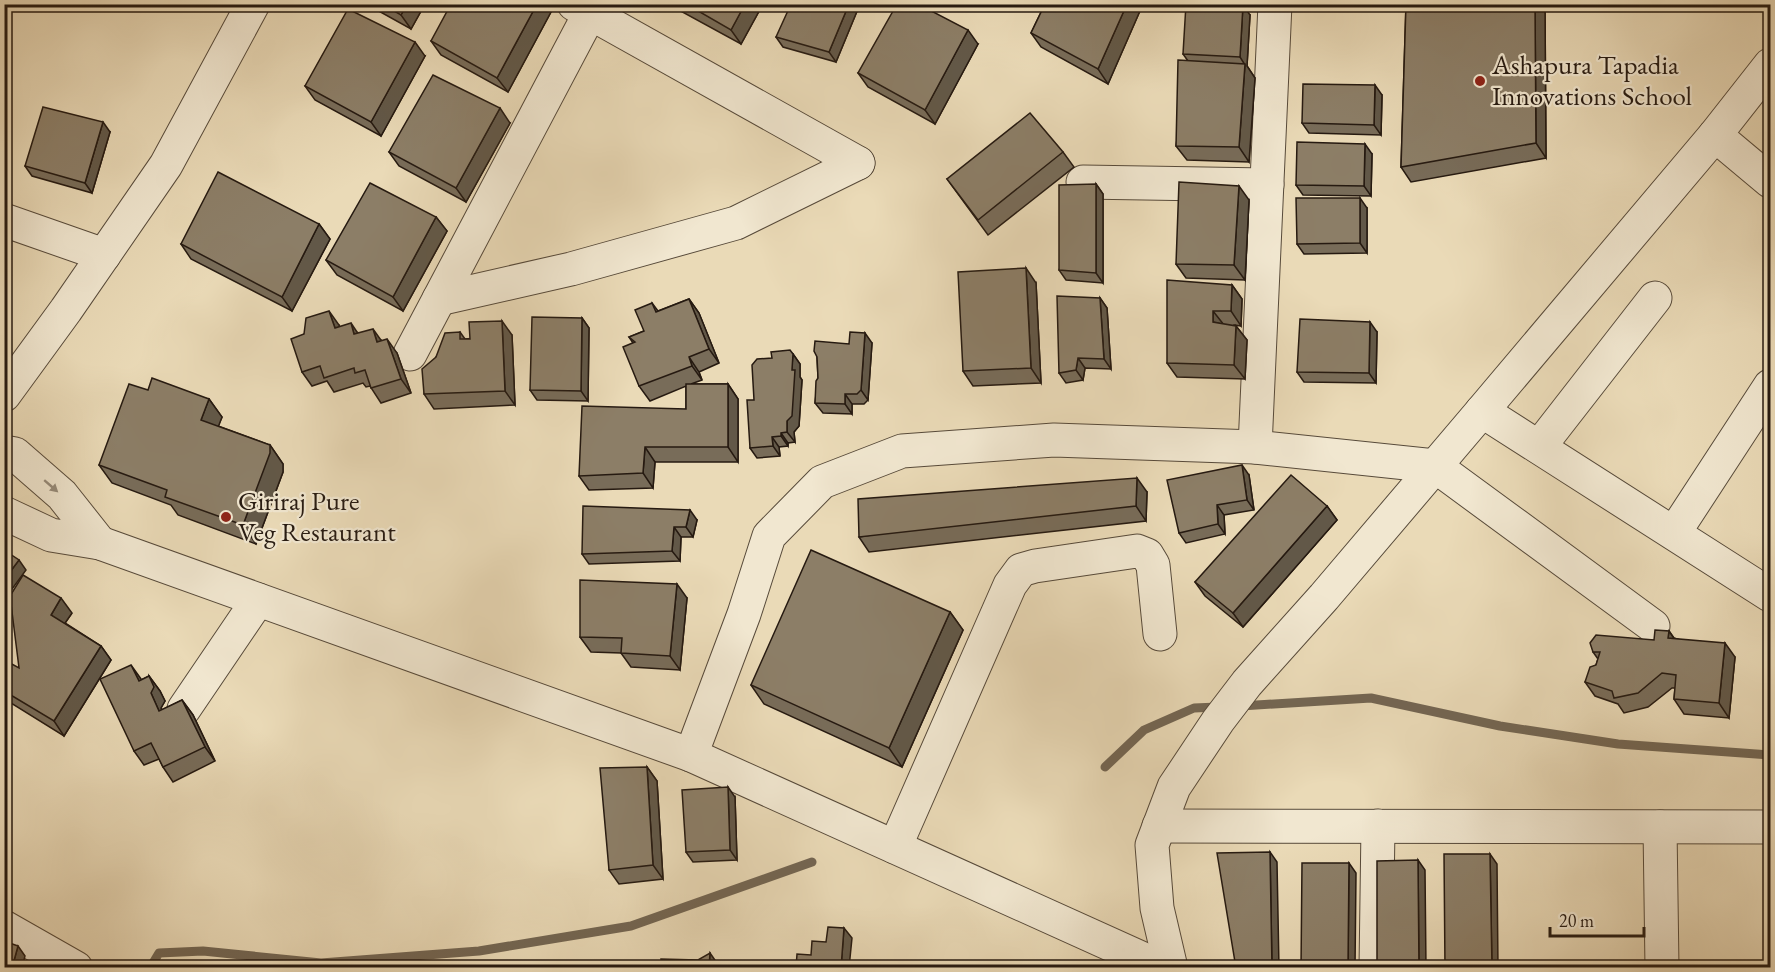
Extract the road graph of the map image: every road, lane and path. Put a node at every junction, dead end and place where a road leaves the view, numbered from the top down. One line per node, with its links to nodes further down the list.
1 (253, 4): 10 (street)
2 (1275, 4): 8 (street)
3 (582, 9): 12 (street); 12 (street)
4 (1770, 65): 5 (street)
5 (1715, 135): 6 (street); 16 (street)
6 (1770, 181)
7 (1083, 182): 8 (street)
8 (1267, 185): 17 (street)
9 (4, 220): 10 (street)
10 (104, 255): 15 (street)
11 (1655, 297): 18 (street)
12 (439, 298): 13 (street)
13 (410, 354)
14 (1770, 386): 22 (street)
15 (4, 395)
16 (1482, 411): 18 (street); 20 (street)
17 (1256, 447): 20 (street); 29 (street)
18 (1539, 447): 22 (street)
19 (4, 452): 23 (street, one-way to 23)
20 (1435, 466): 26 (street); 30 (street)
21 (4, 513): 23 (street)
22 (1674, 533): 24 (street)
23 (100, 543): 25 (street)
24 (1770, 594)
25 (258, 600): 28 (street); 29 (street)
26 (1653, 626)
27 (1160, 634): 34 (street)
28 (184, 709)
29 (691, 755): 34 (street)
30 (1159, 826): 31 (street); 38 (street)
31 (1378, 826): 32 (street); 39 (street)
32 (1660, 827): 33 (street); 40 (street)
33 (1770, 827)
34 (895, 847): 37 (street)
35 (4, 927): 36 (street)
36 (76, 968)
37 (1163, 968)
38 (1171, 968)
39 (1376, 968)
40 (1662, 968)

